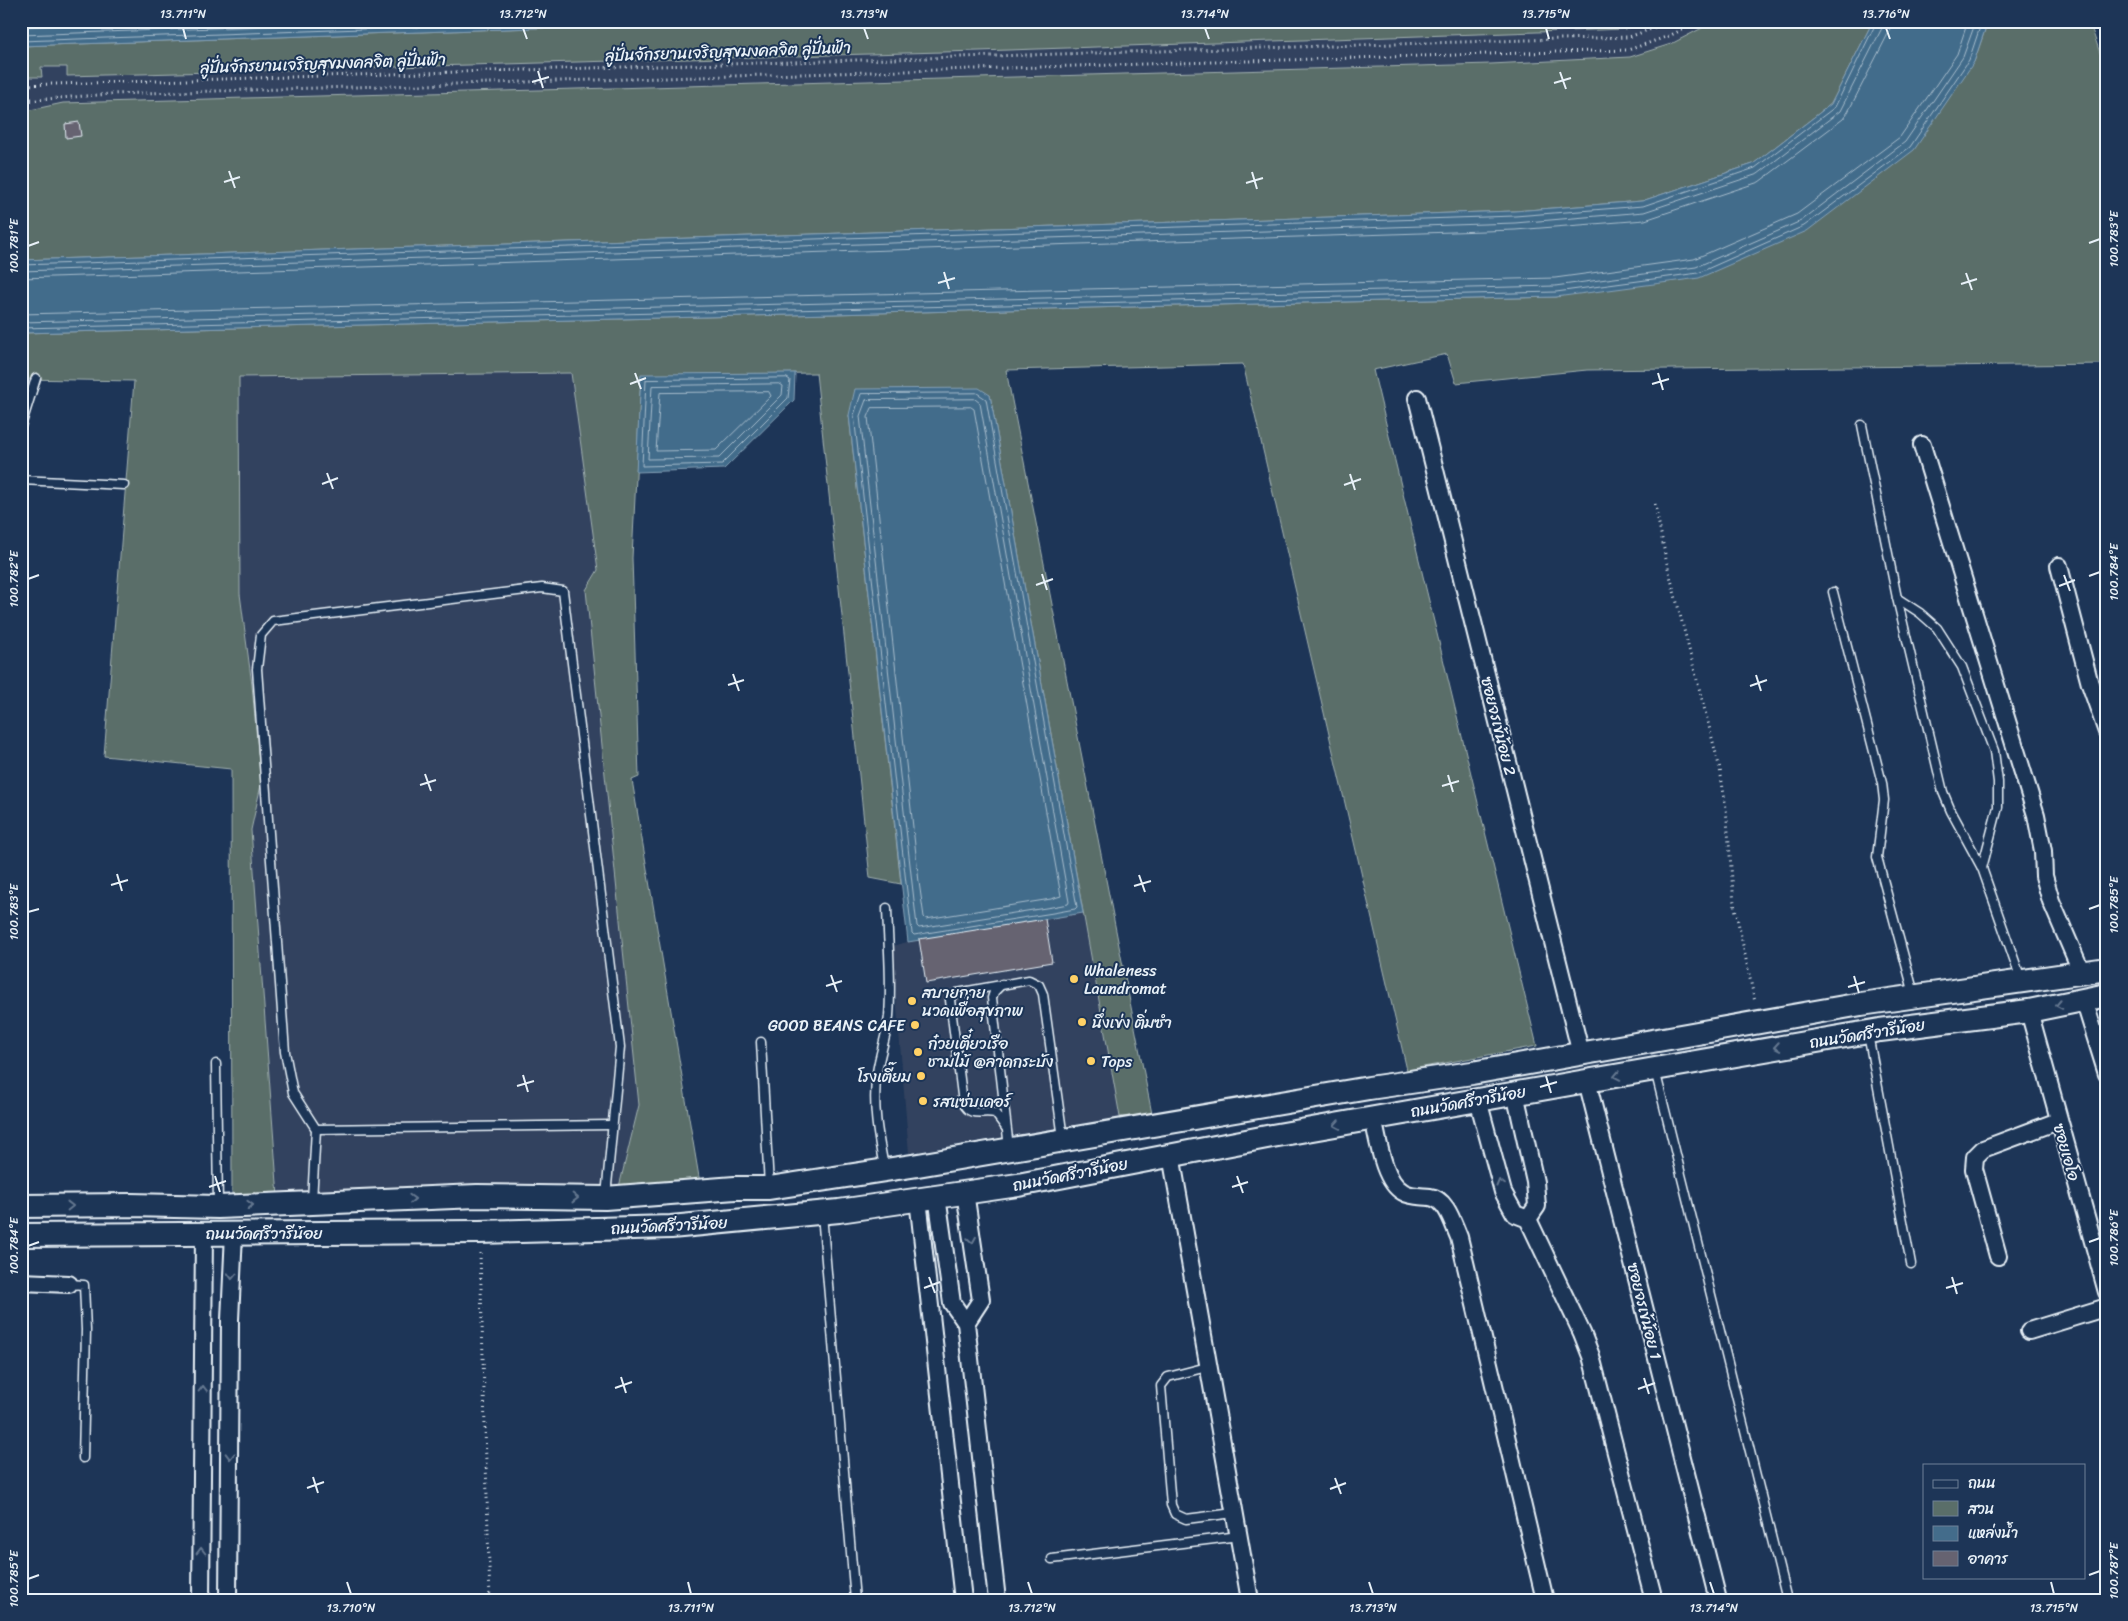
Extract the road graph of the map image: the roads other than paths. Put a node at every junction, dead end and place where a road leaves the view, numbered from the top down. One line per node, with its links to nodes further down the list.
1 (36, 378): 4 (lane)
2 (1417, 398): 24 (street, ซอยจรเข้น้อย 2)
3 (1862, 425): 10 (lane)
4 (21, 426)
5 (1922, 445): 15 (street)
6 (21, 480): 7 (lane)
7 (124, 485)
8 (2059, 566): 11 (street)
9 (1833, 592): 19 (lane)
10 (1897, 598): 12 (lane); 12 (lane)
11 (2107, 732)
12 (1982, 868): 16 (lane)
13 (886, 908): 40 (lane)
14 (2107, 969): 15 (main road, ถนนวัดศรีวารีน้อย)
15 (2082, 973): 16 (main road, ถนนวัดศรีวารีน้อย)
16 (2022, 981): 19 (main road, ถนนวัดศรีวารีน้อย)
17 (1003, 983): 35 (lane); 35 (lane); 36 (lane)
18 (2107, 995): 20 (main road, ถนนวัดศรีวารีน้อย)
19 (1914, 996): 24 (main road, ถนนวัดศรีวารีน้อย)
20 (2084, 1000): 21 (main road, ถนนวัดศรีวารีน้อย, one-way to 21); 27 (street)
21 (2028, 1010): 22 (main road, ถนนวัดศรีวารีน้อย); 32 (street, ซอยเอโอ)
22 (1868, 1032): 26 (main road, ถนนวัดศรีวารีน้อย, one-way to 26); 54 (lane)
23 (760, 1042): 41 (lane)
24 (1580, 1054): 28 (main road); 36 (main road, ถนนวัดศรีวารีน้อย)
25 (216, 1064): 47 (lane)
26 (1655, 1069): 28 (main road, ถนนวัดศรีวารีน้อย, one-way to 28); 79 (lane)
27 (2107, 1074)
28 (1587, 1081): 29 (main road, ถนนวัดศรีวารีน้อย); 78 (street, ซอยจรเข้น้อย 1)
29 (1515, 1093): 30 (main road, ถนนวัดศรีวารีน้อย); 49 (street)
30 (1478, 1100): 31 (main road, ถนนวัดศรีวารีน้อย); 49 (street, one-way to 30)
31 (1373, 1118): 37 (main road, ถนนวัดศรีวารีน้อย, one-way to 37); 76 (street)
32 (2058, 1121): 53 (street); 57 (street, ซอยเอโอ)
33 (612, 1124): 34 (lane); 34 (lane); 43 (lane)
34 (316, 1129): 45 (lane)
35 (1008, 1139): 36 (main road, ถนนวัดศรีวารีน้อย); 38 (main road, ถนนวัดศรีวารีน้อย)
36 (1064, 1140)
37 (1171, 1155): 42 (main road, ถนนวัดศรีวารีน้อย); 63 (street)
38 (960, 1158): 39 (main road, ถนนวัดศรีวารีน้อย); 42 (main road)
39 (931, 1163): 40 (main road, ถนนวัดศรีวารีน้อย); 44 (main road)
40 (885, 1169): 41 (main road, ถนนวัดศรีวารีน้อย)
41 (769, 1188): 43 (main road, ถนนวัดศรีวารีน้อย)
42 (965, 1192): 44 (main road, ถนนวัดศรีวารีน้อย); 59 (street, one-way to 59)
43 (605, 1198): 45 (main road, ถนนวัดศรีวารีน้อย, one-way to 43)
44 (928, 1198): 48 (main road, ถนนวัดศรีวารีน้อย); 59 (street); 73 (street)
45 (312, 1203): 47 (main road, ถนนวัดศรีวารีน้อย, one-way to 45)
46 (21, 1206): 47 (main road, ถนนวัดศรีวารีน้อย, one-way to 47)
47 (218, 1207)
48 (822, 1212): 51 (main road, ถนนวัดศรีวารีน้อย); 72 (lane)
49 (1528, 1219): 77 (street)
50 (204, 1233): 51 (main road, ถนนวัดศรีวารีน้อย); 52 (main road, ถนนวัดศรีวารีน้อย); 62 (street)
51 (234, 1233): 61 (street, one-way to 61)
52 (21, 1235)
53 (1998, 1256)
54 (1911, 1264)
55 (21, 1282): 56 (street)
56 (69, 1284): 64 (lane)
57 (2107, 1292)
58 (2107, 1307): 60 (street)
59 (966, 1324): 74 (street)
60 (2029, 1331)
61 (231, 1354): 62 (street); 69 (street, one-way to 69)
62 (203, 1355): 68 (street, one-way to 62)
63 (1207, 1367): 65 (street); 65 (lane)
64 (83, 1458)
65 (1234, 1513): 66 (street)
66 (1239, 1536): 67 (lane); 75 (street)
67 (1052, 1559)
68 (201, 1575): 69 (street); 70 (street)
69 (228, 1577): 71 (street)
70 (201, 1600)
71 (228, 1600)
72 (855, 1600)
73 (963, 1600)
74 (997, 1600)
75 (1250, 1600)
76 (1545, 1600)
77 (1654, 1600)
78 (1718, 1600)
79 (1787, 1600)

